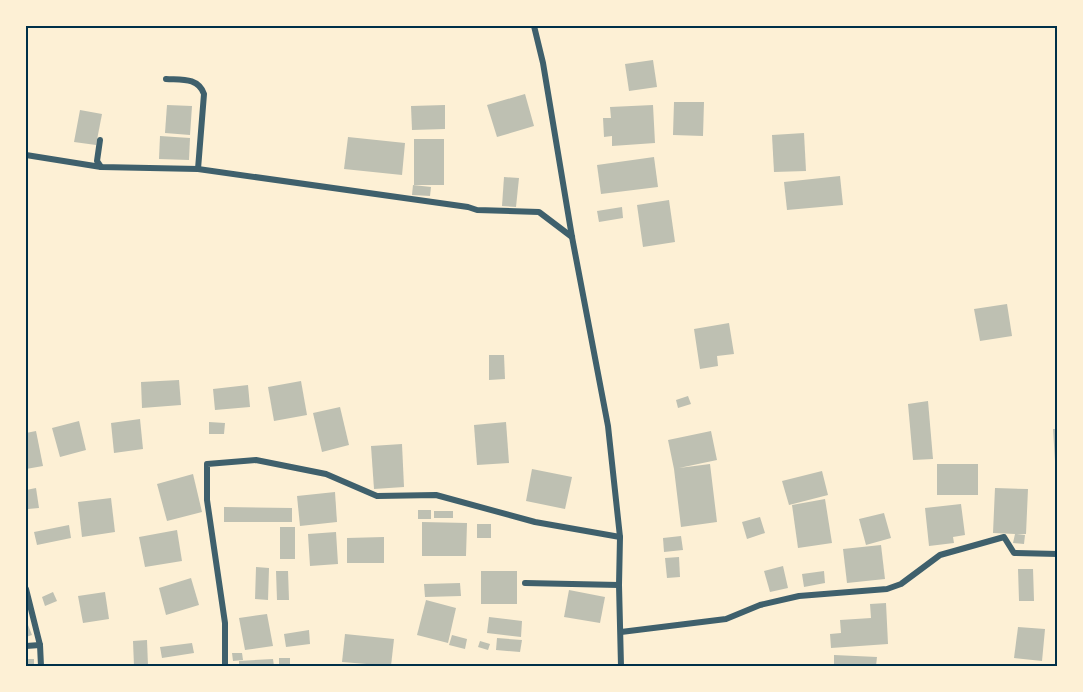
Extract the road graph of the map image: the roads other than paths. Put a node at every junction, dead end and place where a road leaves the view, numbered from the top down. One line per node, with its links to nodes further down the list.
1 (534, 26): 7 (street)
2 (166, 79): 6 (street)
3 (99, 140): 5 (street)
4 (26, 155): 5 (street)
5 (101, 167): 6 (street)
6 (198, 169): 7 (street)
7 (572, 237): 8 (street)
8 (620, 537): 11 (street); 17 (street)
9 (1058, 554): 13 (street)
10 (525, 584): 11 (street)
11 (619, 585): 13 (street)
12 (26, 589): 14 (street)
13 (621, 632): 18 (street)
14 (40, 645): 15 (street); 16 (street)
15 (26, 646)
16 (41, 666)
17 (225, 666)
18 (621, 666)

